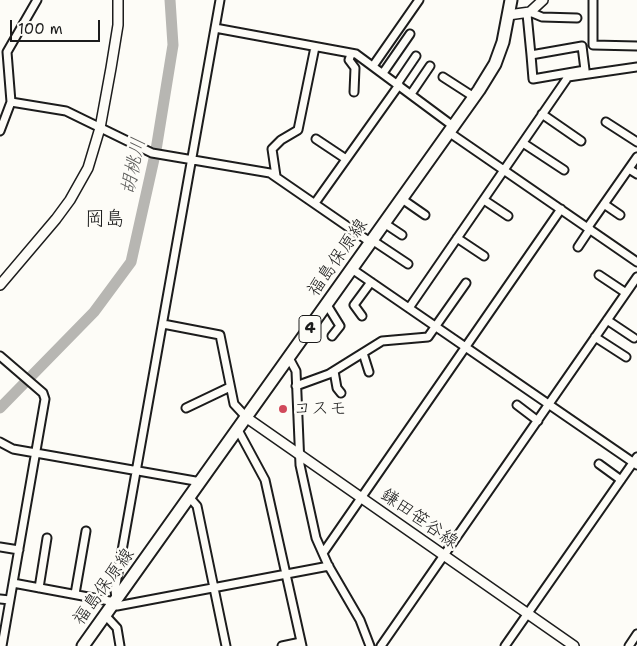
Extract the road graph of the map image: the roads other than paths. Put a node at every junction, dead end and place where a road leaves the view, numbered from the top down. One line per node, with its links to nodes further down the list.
1 (37, 0): 23 (street)
2 (118, 0): 32 (street)
3 (220, 0): 11 (street)
4 (419, 0): 18 (street)
5 (511, 0): 9 (main road, 福島保原線 / 4)
6 (543, 0): 8 (street)
7 (593, 0): 13 (street)
8 (528, 13): 9 (street); 10 (street); 16 (street)
9 (508, 15): 28 (main road, 福島保原線 / 4)
10 (577, 18)
11 (215, 28): 14 (street); 40 (street)
12 (410, 34): 21 (street)
13 (637, 46)
14 (315, 47): 15 (street); 46 (street)
15 (351, 54): 18 (street); 26 (street)
16 (531, 55): 16 (street)
17 (416, 56): 25 (street)
18 (373, 66): 21 (street)
19 (430, 66): 27 (street)
20 (637, 67): 30 (street)
21 (383, 73): 25 (street)
22 (0, 75): 23 (street)
23 (9, 77): 29 (street)
24 (442, 78): 28 (street)
25 (398, 84): 27 (street); 41 (street)
26 (354, 92)
27 (411, 94): 33 (street)
28 (474, 97): 33 (main road, 福島保原線 / 4)
29 (11, 102): 32 (street); 34 (street)
30 (542, 114): 36 (street); 38 (street)
31 (606, 122): 37 (street)
32 (100, 128): 40 (street); 69 (street)
33 (452, 129): 43 (street); 47 (main road, 福島保原線 / 4)
34 (0, 131)
35 (316, 139): 41 (street)
36 (581, 141)
37 (637, 142)
38 (523, 143): 43 (street); 44 (street)
39 (637, 157): 42 (street)
40 (191, 159): 46 (street); 75 (street)
41 (346, 159): 49 (street)
42 (629, 169): 45 (street); 50 (street)
43 (504, 170): 48 (street); 51 (street)
44 (564, 170)
45 (637, 174)
46 (276, 176): 49 (street)
47 (402, 199): 52 (street); 55 (main road, 福島保原線 / 4)
48 (484, 200): 54 (street); 58 (street)
49 (315, 203): 59 (street)
50 (604, 204): 53 (street); 56 (street)
51 (561, 209): 56 (street); 80 (street)
52 (425, 215)
53 (620, 215)
54 (508, 216)
55 (384, 223): 57 (street); 59 (main road, 福島保原線 / 4)
56 (589, 228): 60 (street); 62 (street)
57 (402, 235)
58 (458, 238): 61 (street); 72 (street)
59 (371, 241): 63 (street); 64 (main road, 福島保原線 / 4)
60 (578, 247)
61 (484, 256)
62 (637, 262)
63 (408, 264)
64 (352, 269): 67 (street); 71 (main road, 福島保原線 / 4)
65 (600, 275): 70 (street)
66 (637, 276): 70 (street)
67 (371, 282): 72 (street); 73 (street)
68 (466, 284): 76 (street)
69 (0, 285)
70 (626, 293): 74 (street)
71 (327, 304): 77 (street); 83 (main road, 福島保原線 / 4)
72 (409, 308): 76 (street)
73 (362, 316)
74 (607, 320): 78 (street); 79 (street)
75 (163, 324): 88 (street); 101 (street)
76 (436, 327): 80 (street); 81 (street)
77 (332, 336)
78 (595, 338): 84 (street); 90 (street)
79 (634, 338)
80 (465, 347): 90 (street); 105 (street)
81 (363, 353): 85 (street); 86 (street)
82 (0, 356): 97 (street)
83 (289, 358): 87 (street); 93 (main road, 福島保原線 / 4)
84 (626, 358)
85 (334, 371): 87 (street); 89 (street)
86 (369, 372)
87 (296, 386): 98 (street)
88 (230, 387): 92 (street); 93 (street)
89 (341, 393)
90 (549, 404): 94 (street); 99 (street)
91 (517, 405): 94 (street)
92 (186, 408)
93 (247, 418): 95 (main road, 福島保原線 / 4); 98 (street, 鎌田笹谷線)
94 (538, 420): 111 (street)
95 (238, 430): 103 (main road, 福島保原線 / 4); 113 (street)
96 (0, 442): 97 (street)
97 (36, 453): 101 (street); 109 (street)
98 (300, 456): 105 (street, 鎌田笹谷線); 110 (street)
99 (636, 461): 102 (street)
100 (599, 464): 102 (street)
101 (137, 470): 103 (street); 120 (street)
102 (621, 480): 121 (street)
103 (202, 482): 104 (main road, 福島保原線 / 4)
104 (190, 498): 116 (street); 120 (main road, 福島保原線 / 4)
105 (360, 498): 110 (street); 111 (street, 鎌田笹谷線)
106 (86, 531): 117 (street)
107 (47, 538): 115 (street)
108 (0, 547): 109 (street)
109 (19, 550): 114 (street)
110 (323, 553): 112 (street)
111 (444, 556): 121 (street, 鎌田笹谷線); 131 (street)
112 (329, 566): 113 (street); 130 (street)
113 (286, 574): 116 (street); 124 (street)
114 (13, 583): 115 (street); 119 (street)
115 (39, 588): 117 (street)
116 (214, 589): 120 (street); 128 (street)
117 (75, 594): 120 (street)
118 (0, 599): 119 (street)
119 (10, 600): 125 (street)
120 (115, 602): 122 (main road, 福島保原線 / 4)
121 (527, 613): 132 (street); 133 (street, 鎌田笹谷線)
122 (105, 615): 126 (main road, 福島保原線 / 4); 127 (street)
123 (637, 634): 134 (street)
124 (301, 644): 129 (street)
125 (2, 646)
126 (83, 646)
127 (120, 646)
128 (226, 646)
129 (282, 646)
130 (370, 646)
131 (381, 646)
132 (505, 646)
133 (574, 646)
134 (629, 646)

